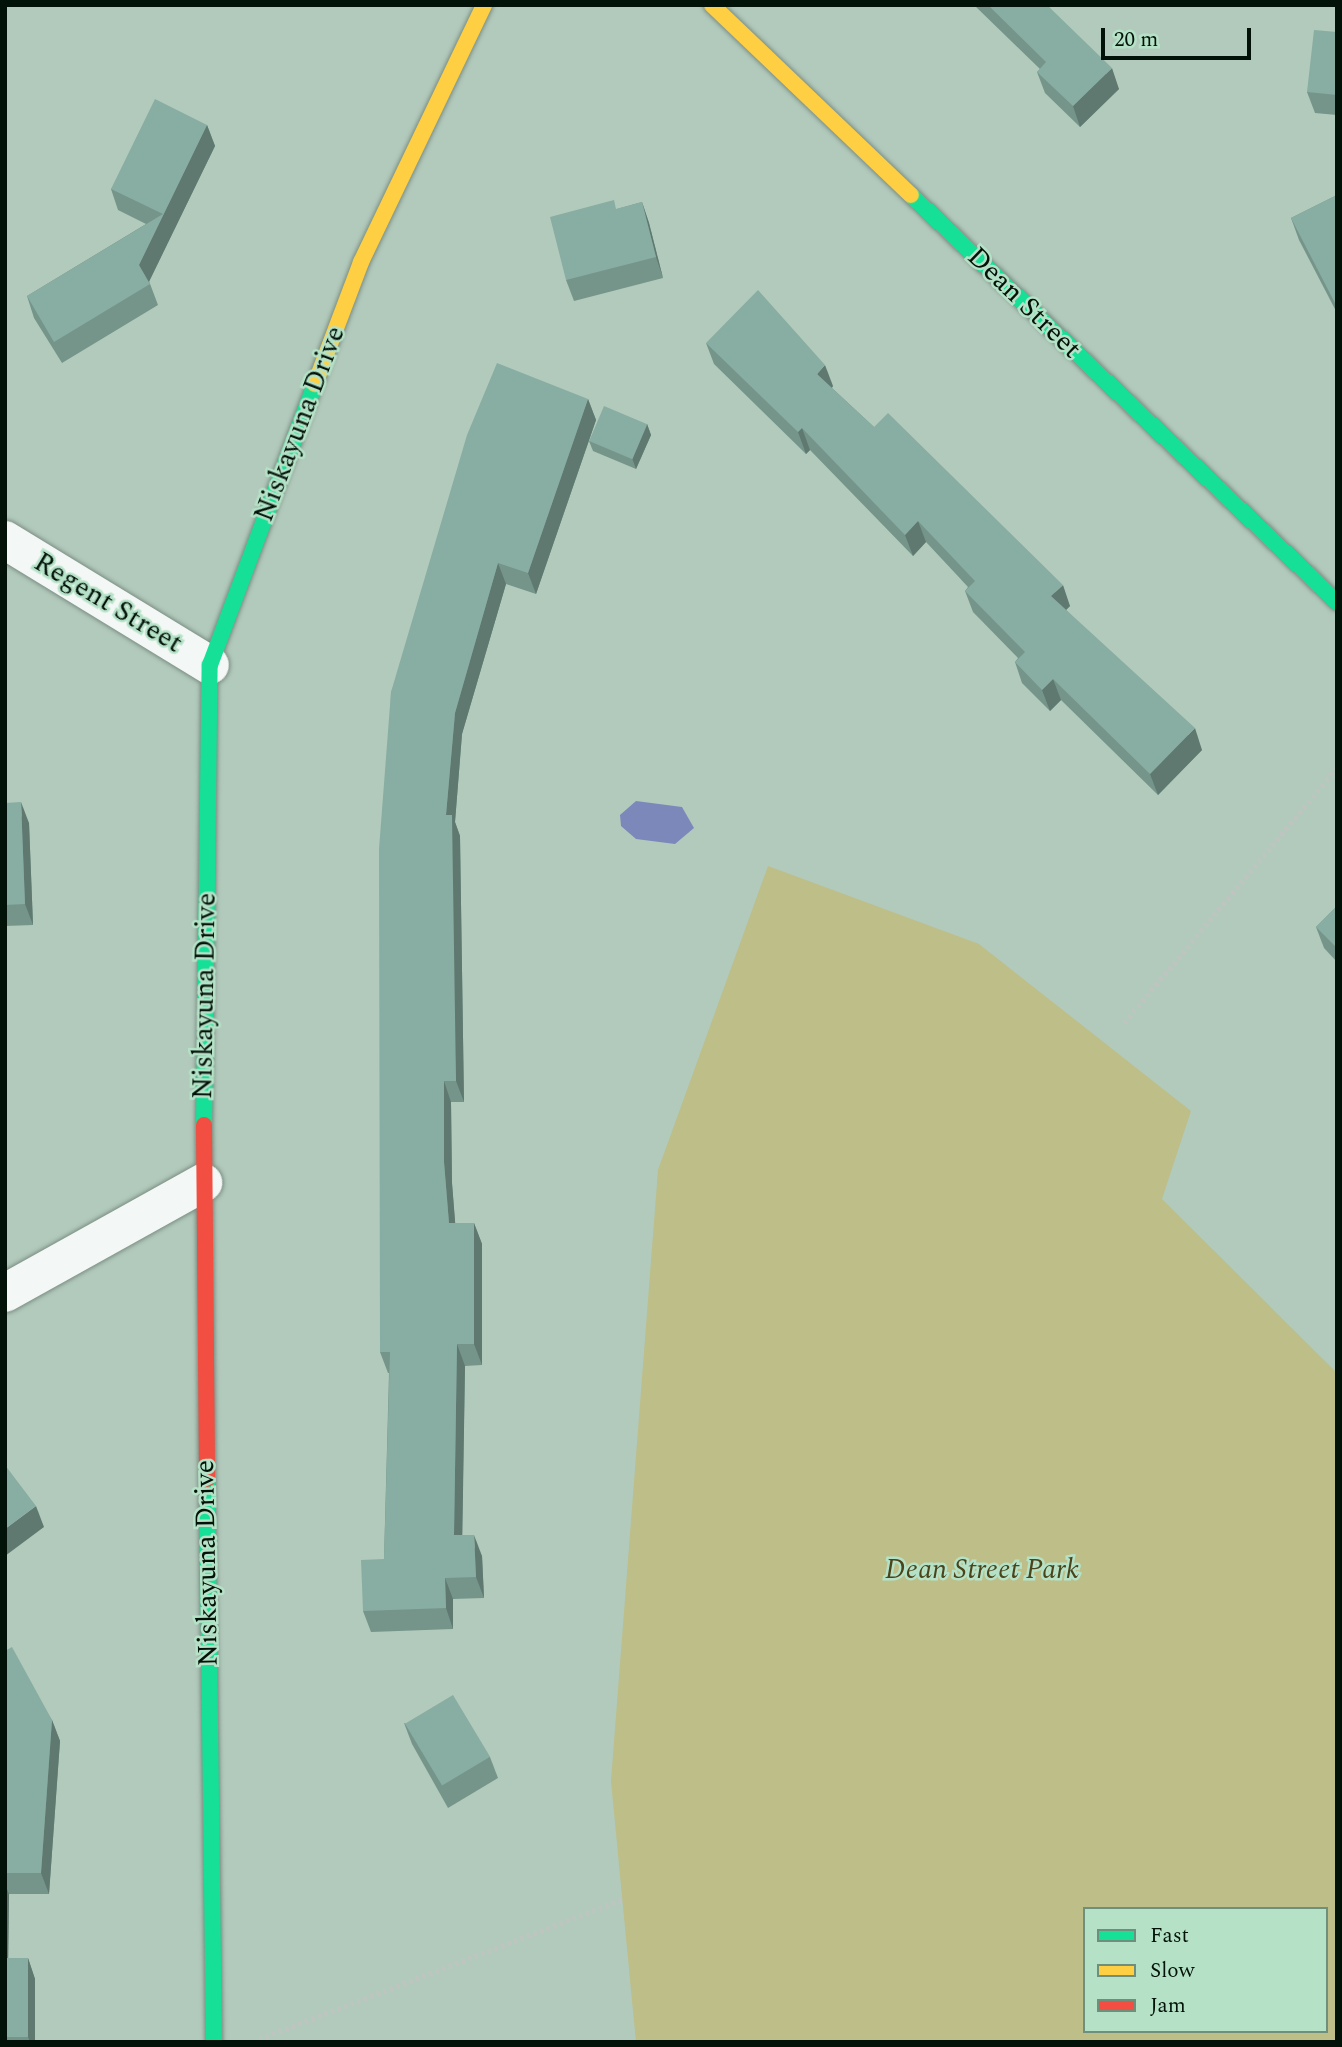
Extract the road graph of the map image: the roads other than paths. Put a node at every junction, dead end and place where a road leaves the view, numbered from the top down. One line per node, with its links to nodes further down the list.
1 (484, 5): 5 (street, Niskayuna Drive)
2 (712, 5): 4 (street, Dean Street)
3 (5, 540): 5 (street, Regent Street)
4 (1337, 601)
5 (210, 665): 6 (street, Niskayuna Drive)
6 (202, 1183): 7 (street); 8 (street, Niskayuna Drive)
7 (5, 1293)
8 (214, 2042)

